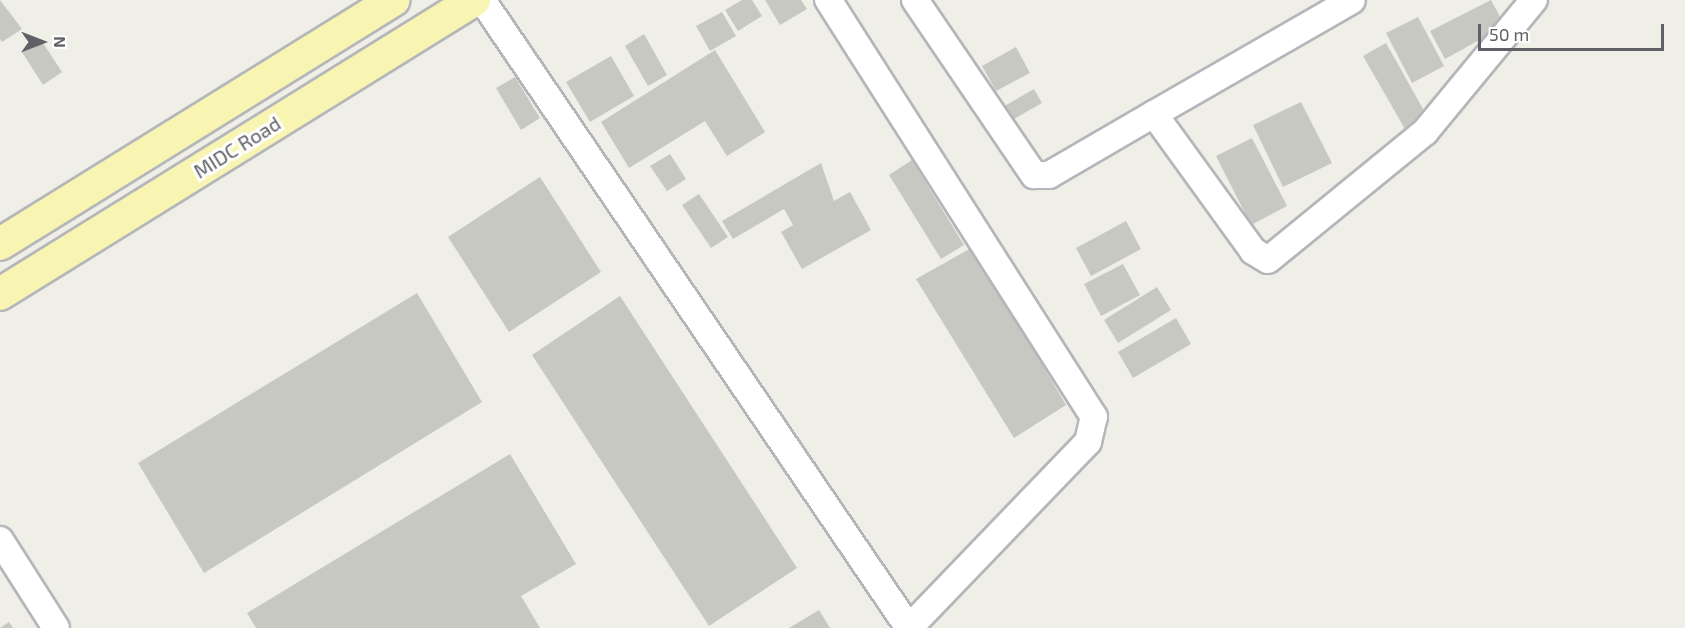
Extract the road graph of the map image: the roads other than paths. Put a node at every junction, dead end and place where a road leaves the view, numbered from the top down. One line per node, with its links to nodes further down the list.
1 (393, 0): 9 (main road)
2 (474, 0): 10 (main road, MIDC Road)
3 (482, 0): 4 (street)
4 (828, 0)
5 (915, 0): 8 (street)
6 (1352, 0): 8 (street)
7 (1534, 0): 8 (street)
8 (1154, 114)
9 (0, 244)
10 (0, 294)
11 (0, 540): 12 (street)
12 (56, 628)

